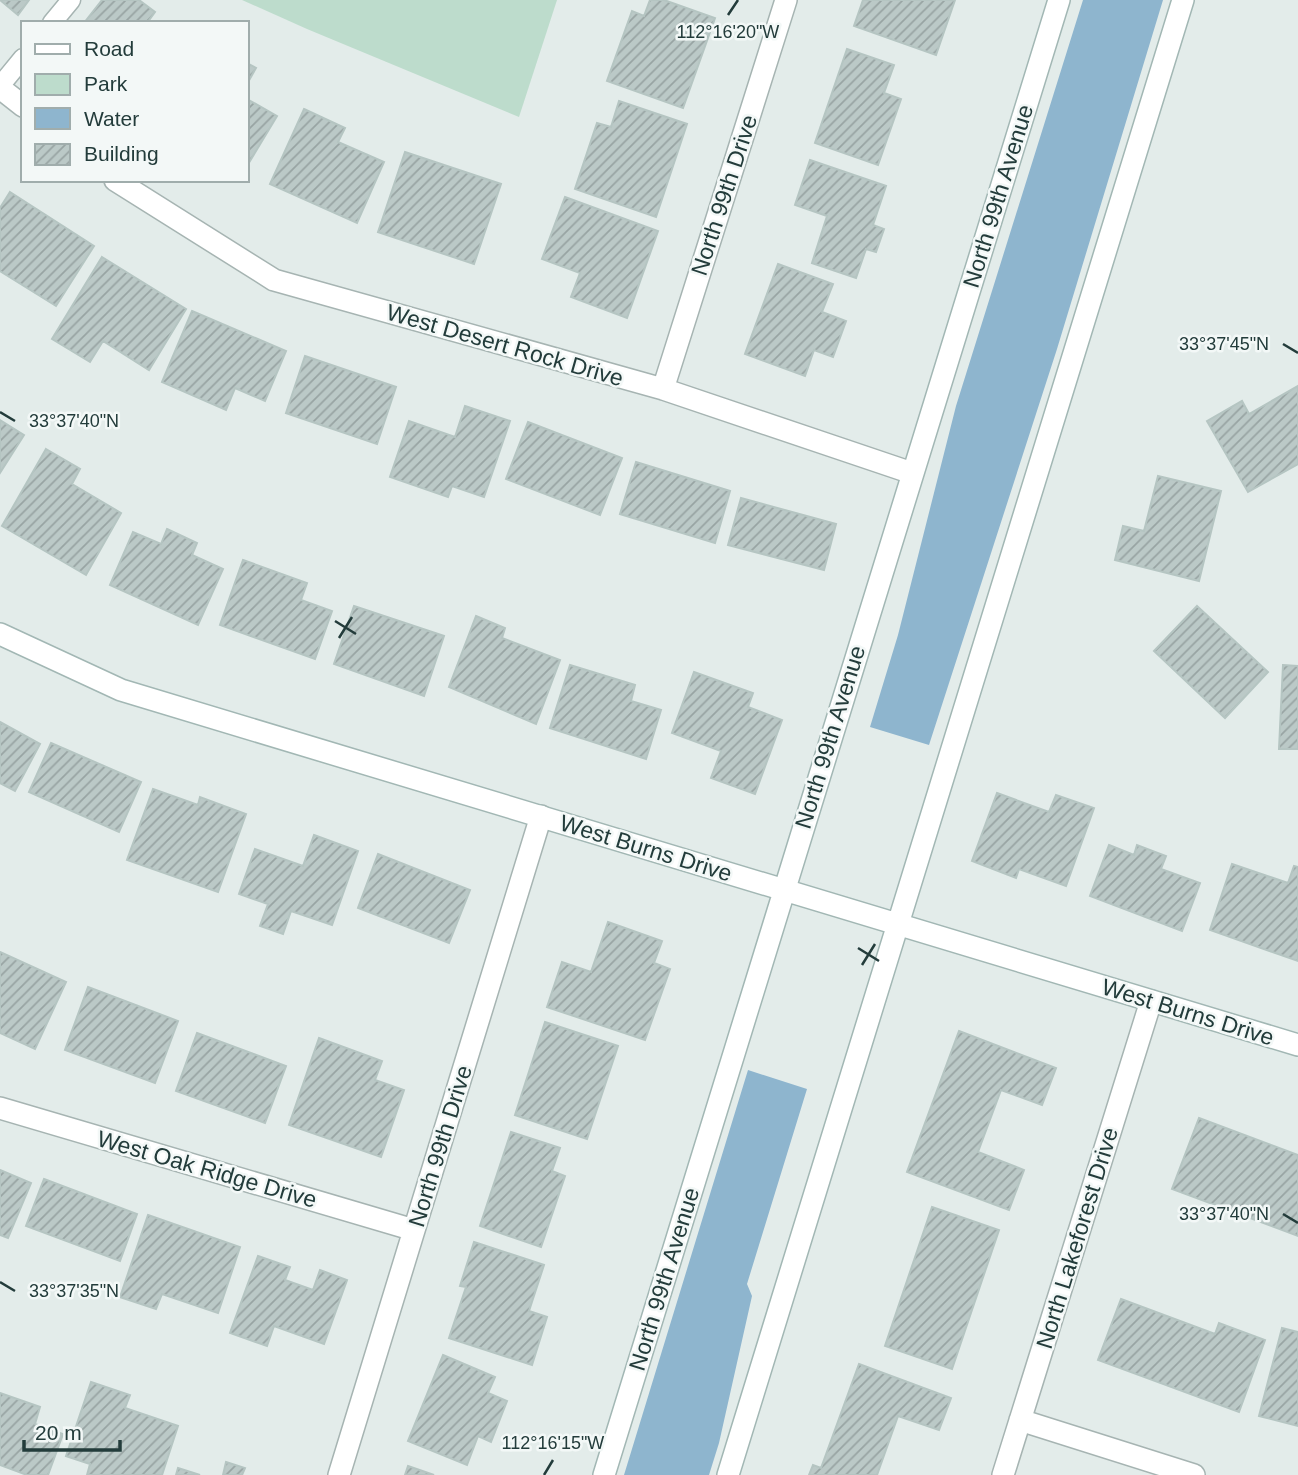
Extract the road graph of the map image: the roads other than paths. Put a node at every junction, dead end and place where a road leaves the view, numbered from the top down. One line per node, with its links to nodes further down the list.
1 (71, 0): 5 (lane)
2 (786, 0): 10 (street, North 99th Drive)
3 (1059, 0): 11 (street, North 99th Avenue)
4 (1183, 0): 15 (street)
5 (54, 21)
6 (21, 61): 7 (lane)
7 (0, 87): 8 (street)
8 (21, 104)
9 (118, 182): 10 (street, West Desert Rock Drive)
10 (663, 389): 11 (street, West Desert Rock Drive)
11 (912, 473): 14 (street, North 99th Avenue)
12 (0, 634): 13 (street, West Burns Drive)
13 (541, 817): 14 (street, West Burns Drive); 19 (street, North 99th Drive)
14 (784, 889): 15 (street, West Burns Drive); 22 (street, North 99th Avenue)
15 (899, 925): 16 (street, West Burns Drive); 23 (street)
16 (1151, 1001): 17 (street, West Burns Drive); 20 (street, North Lakeforest Drive)
17 (1298, 1045)
18 (0, 1108): 19 (street, West Oak Ridge Drive)
19 (414, 1230): 21 (street, North 99th Drive)
20 (1020, 1420): 24 (street, North Lakeforest Drive); 25 (street)
21 (339, 1475)
22 (604, 1475)
23 (728, 1475)
24 (1003, 1475)
25 (1194, 1475)

